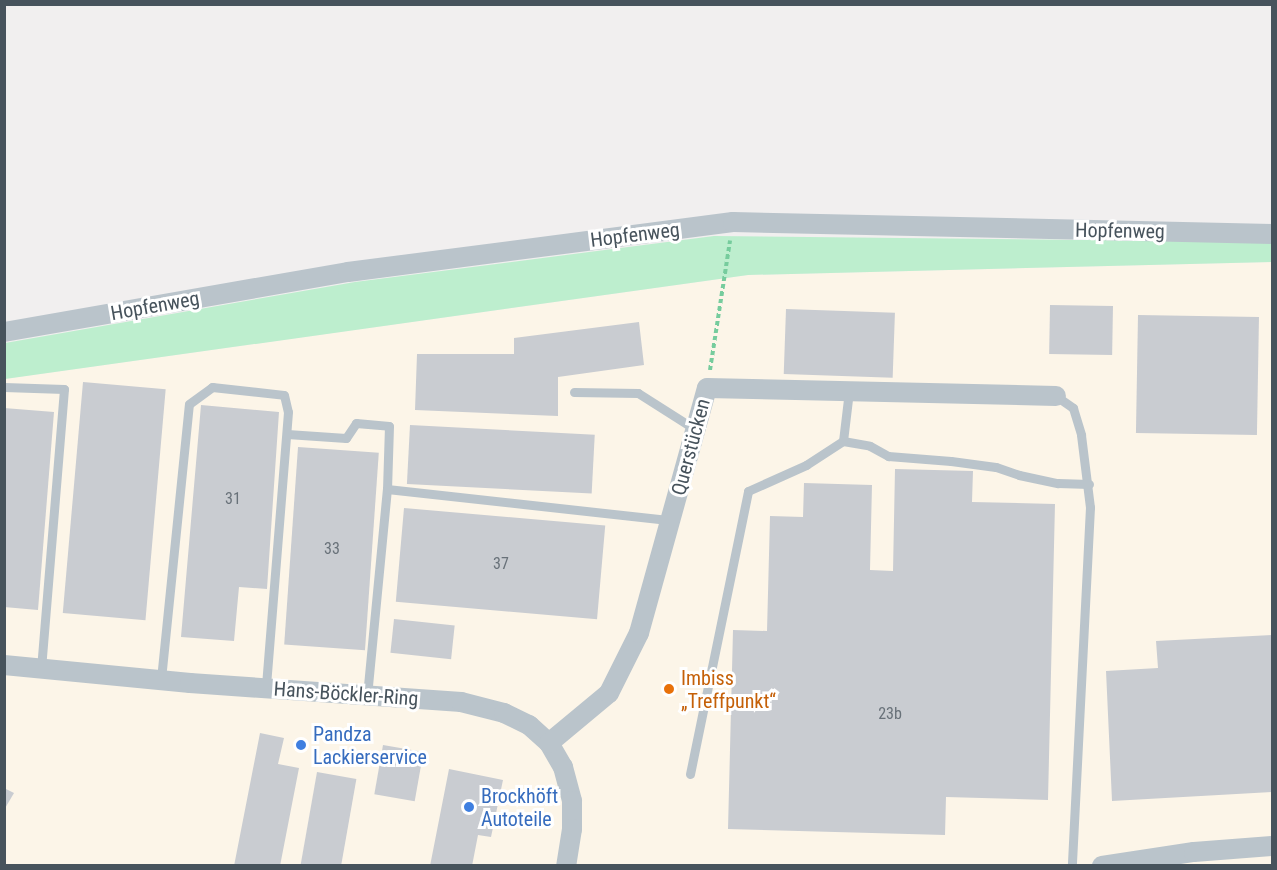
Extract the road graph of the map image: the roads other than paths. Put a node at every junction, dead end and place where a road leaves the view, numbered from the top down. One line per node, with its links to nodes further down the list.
1 (1272, 234): 2 (street, Hopfenweg)
2 (4, 332)
3 (4, 387): 14 (lane)
4 (574, 392): 7 (lane)
5 (849, 392): 6 (street, Querstücken); 7 (street, Querstücken); 9 (lane)
6 (1056, 396): 10 (lane)
7 (696, 430): 12 (street, Querstücken)
8 (287, 434): 11 (lane); 15 (lane); 16 (lane)
9 (843, 441): 10 (lane); 19 (lane)
10 (1089, 484): 23 (lane)
11 (387, 489): 12 (lane); 17 (lane)
12 (672, 520): 18 (street, Querstücken)
13 (4, 665): 14 (street, Hans-Böckler-Ring)
14 (41, 669): 15 (street, Hans-Böckler-Ring)
15 (161, 679): 16 (street, Hans-Böckler-Ring)
16 (266, 688): 17 (street, Hans-Böckler-Ring)
17 (367, 696): 18 (street, Hans-Böckler-Ring)
18 (549, 742): 22 (street, Hans-Böckler-Ring)
19 (690, 774)
20 (1272, 846): 21 (street)
21 (1106, 865)
22 (566, 866)
23 (1072, 866)

